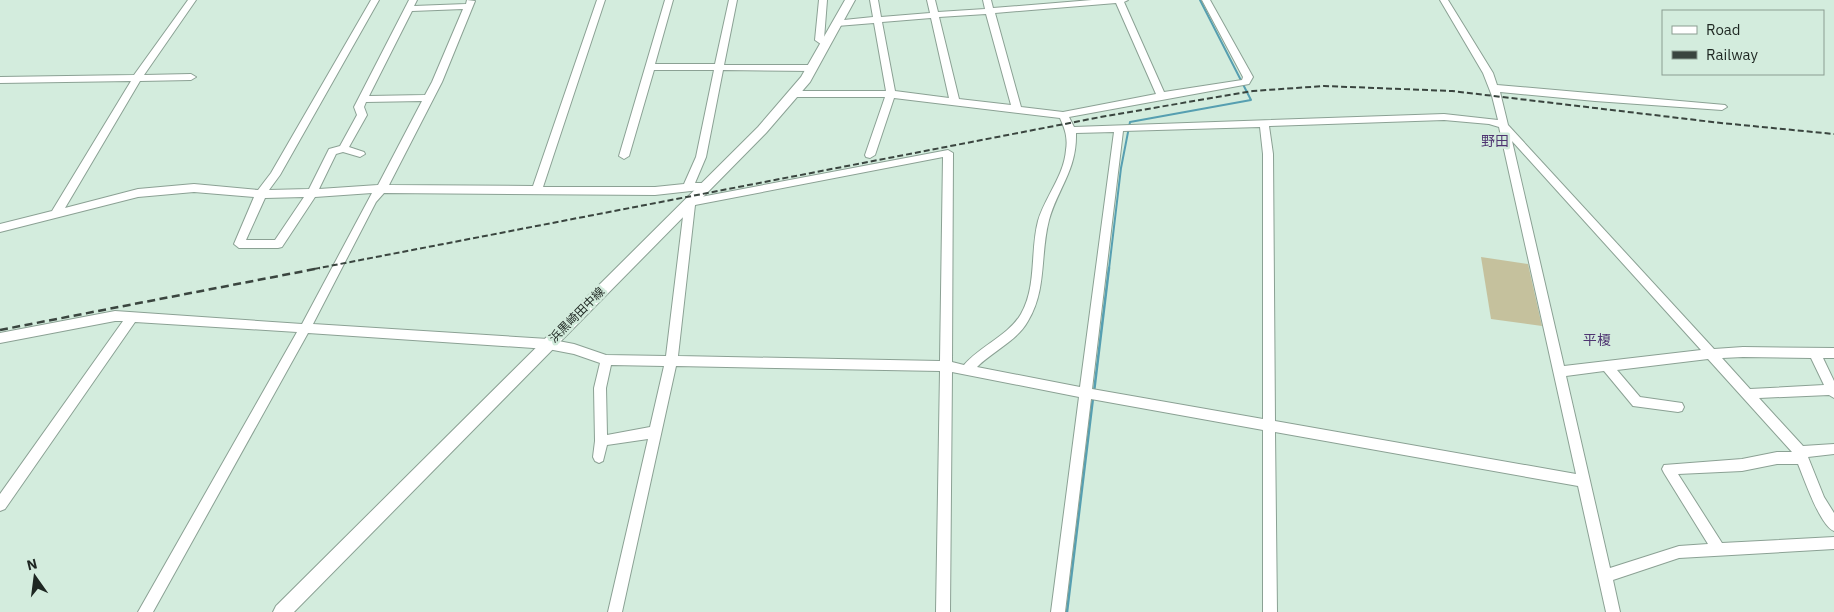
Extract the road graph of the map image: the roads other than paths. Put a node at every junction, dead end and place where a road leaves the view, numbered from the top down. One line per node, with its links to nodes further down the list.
1 (192, 0): 26 (street)
2 (375, 0): 51 (street)
3 (601, 0): 49 (street)
4 (669, 0): 22 (street)
5 (733, 0): 23 (street)
6 (823, 0): 21 (street)
7 (850, 0): 20 (main road, 浜黒崎田中線)
8 (874, 0): 19 (street)
9 (931, 0): 18 (street)
10 (987, 0): 17 (street)
11 (1119, 0): 12 (street); 17 (street); 31 (street)
12 (1124, 0)
13 (1206, 0): 31 (street)
14 (1444, 0): 28 (street)
15 (470, 3): 16 (street); 32 (street)
16 (411, 4): 33 (street)
17 (990, 10): 18 (street); 36 (street)
18 (935, 15): 19 (street); 34 (street)
19 (877, 19): 20 (street); 30 (street)
20 (837, 22): 21 (main road, 浜黒崎田中線)
21 (825, 44): 24 (main road, 浜黒崎田中線)
22 (650, 67): 23 (street); 45 (street)
23 (719, 67): 24 (street); 47 (street)
24 (812, 68): 29 (main road, 浜黒崎田中線)
25 (191, 77): 26 (street)
26 (137, 78): 27 (street); 53 (street)
27 (0, 80)
28 (1495, 88): 35 (street); 39 (street)
29 (794, 94): 30 (street); 46 (main road, 浜黒崎田中線)
30 (890, 94): 34 (street); 44 (street)
31 (1161, 95): 37 (street)
32 (428, 98): 33 (street); 48 (street)
33 (365, 99): 42 (street)
34 (955, 102): 36 (street)
35 (1722, 107)
36 (1017, 109): 37 (street)
37 (1063, 115): 41 (street)
38 (1264, 123): 39 (street); 40 (street); 74 (street)
39 (1503, 126): 63 (street); 69 (street)
40 (1119, 128): 41 (street); 71 (street)
41 (1071, 130): 68 (street)
42 (343, 149): 43 (street); 50 (street)
43 (360, 154)
44 (870, 155)
45 (624, 156)
46 (705, 186): 47 (street); 52 (main road, 浜黒崎田中線)
47 (688, 187): 49 (street)
48 (380, 189): 49 (street); 50 (street); 58 (street)
49 (537, 190)
50 (312, 193): 51 (street); 51 (street)
51 (261, 194): 53 (street)
52 (689, 203): 60 (main road, 浜黒崎田中線); 65 (street); 66 (street)
53 (57, 212): 54 (street)
54 (31, 220): 55 (street); 56 (street)
55 (0, 222)
56 (0, 228)
57 (131, 318): 58 (street); 59 (street); 81 (street)
58 (306, 327): 60 (street); 86 (street)
59 (0, 338)
60 (548, 344): 64 (street); 87 (main road, 浜黒崎田中線)
61 (1814, 352): 62 (street); 63 (street); 70 (street)
62 (1834, 353)
63 (1711, 354): 67 (street); 72 (street)
64 (606, 360): 65 (street); 76 (street)
65 (671, 362): 66 (street); 75 (street)
66 (946, 366): 68 (street); 89 (street)
67 (1607, 366): 69 (street); 73 (street)
68 (967, 370): 71 (street)
69 (1558, 372): 80 (street)
70 (1834, 391): 72 (street)
71 (1086, 393): 74 (street); 90 (street)
72 (1746, 394): 78 (street)
73 (1678, 408)
74 (1268, 425): 80 (street); 91 (street)
75 (655, 432): 76 (street); 88 (street)
76 (601, 441): 79 (street)
77 (1834, 449): 78 (street)
78 (1800, 455): 82 (street); 84 (street)
79 (599, 457)
80 (1583, 481): 85 (street)
81 (0, 505)
82 (1834, 525)
83 (1834, 543): 84 (street)
84 (1719, 550): 85 (street)
85 (1605, 576): 92 (street)
86 (145, 612)
87 (282, 612)
88 (615, 612)
89 (943, 612)
90 (1058, 612)
91 (1270, 612)
92 (1613, 612)

